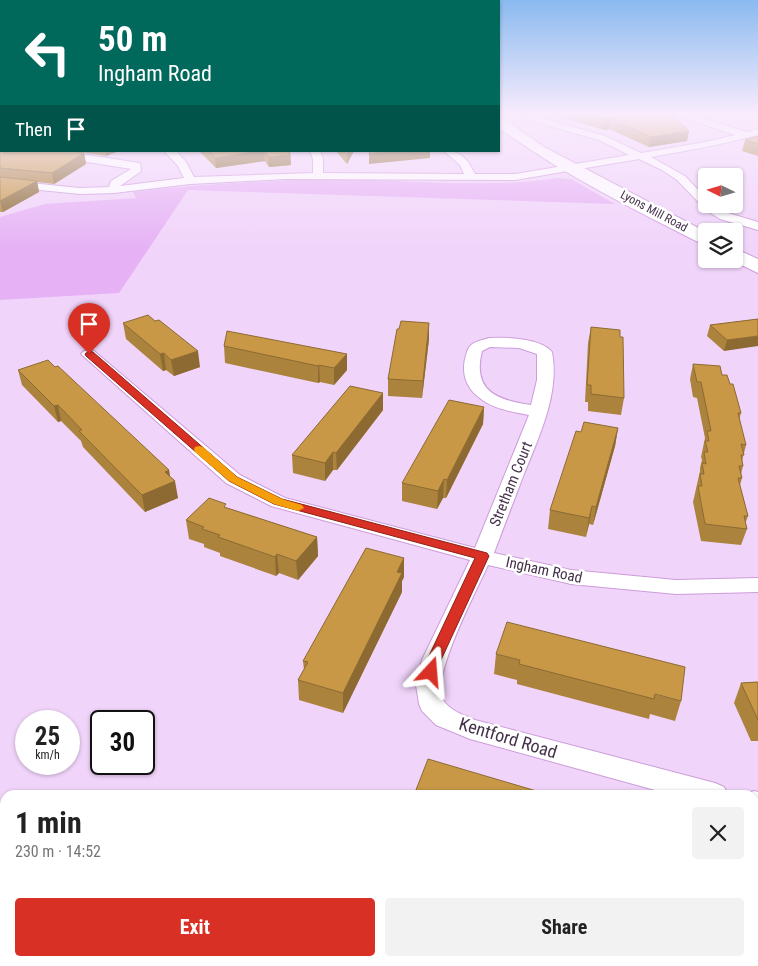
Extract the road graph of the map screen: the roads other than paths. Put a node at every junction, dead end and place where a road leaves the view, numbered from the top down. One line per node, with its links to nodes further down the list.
1 (88, 158): 13 (street)
2 (177, 158): 11 (street)
3 (318, 158): 9 (street)
4 (458, 158): 10 (street)
5 (555, 158): 8 (main road, Lyons Mill Road)
6 (629, 158): 8 (street)
7 (645, 158): 14 (street)
8 (574, 168): 10 (street); 15 (main road, Lyons Mill Road)
9 (318, 175): 10 (street); 11 (street)
10 (472, 178)
11 (190, 181): 13 (street)
12 (0, 183): 13 (street)
13 (114, 190)
14 (758, 226)
15 (698, 235)
16 (743, 259): 17 (main road)
17 (758, 267)
18 (89, 354): 20 (street, Ingham Road)
19 (538, 411): 19 (street, Stretham Court); 20 (street, Stretham Court)
20 (482, 556): 21 (street, Ingham Road); 22 (street, Kentford Road)
21 (758, 585)
22 (696, 790)

